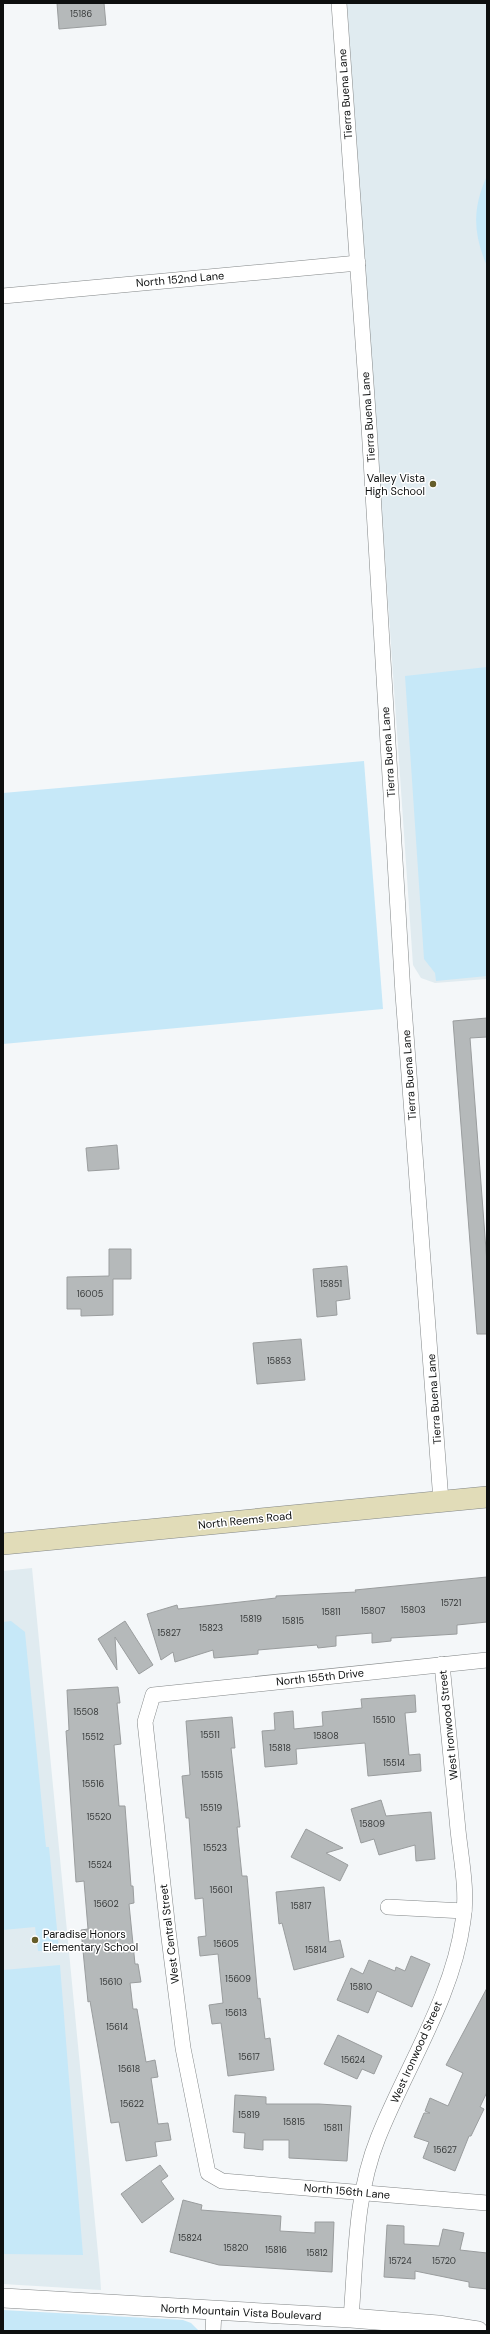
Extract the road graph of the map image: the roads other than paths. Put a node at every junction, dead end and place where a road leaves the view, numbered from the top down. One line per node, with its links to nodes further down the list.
1 (339, 3): 2 (street, Tierra Buena Lane)
2 (358, 263): 3 (street, North 152nd Lane); 5 (street, Tierra Buena Lane)
3 (3, 296)
4 (487, 1497): 5 (main road, North Reems Road)
5 (441, 1501): 6 (main road, North Reems Road)
6 (3, 1544)
7 (487, 1660): 8 (street, North 155th Drive)
8 (442, 1664): 9 (street, North 155th Drive); 11 (street, West Ironwood Street)
9 (153, 1695): 12 (street, West Central Street)
10 (388, 1907): 11 (street)
11 (464, 1911): 13 (street, West Ironwood Street)
12 (208, 2173): 13 (street, North 156th Lane)
13 (362, 2191): 14 (street, North 156th Lane); 17 (street, West Ironwood Street)
14 (487, 2203)
15 (3, 2298): 16 (street, North Mountain Vista Boulevard)
16 (214, 2311): 17 (street, North Mountain Vista Boulevard); 18 (street)
17 (351, 2318): 19 (street, North Mountain Vista Boulevard)
18 (212, 2331)
19 (478, 2331)

